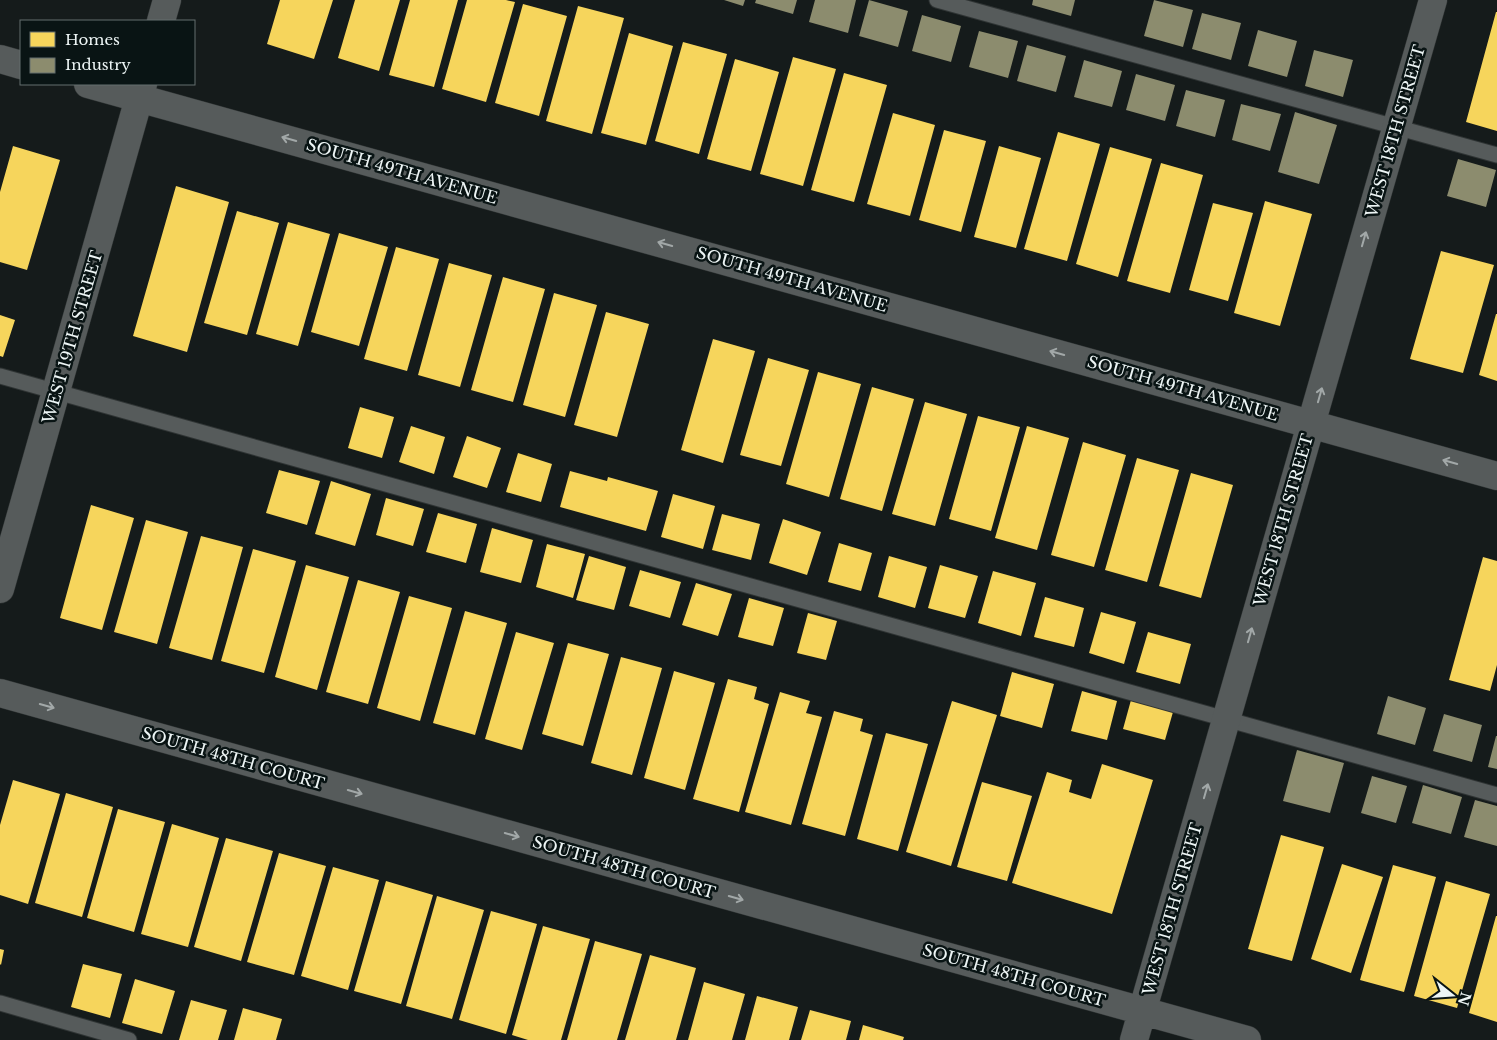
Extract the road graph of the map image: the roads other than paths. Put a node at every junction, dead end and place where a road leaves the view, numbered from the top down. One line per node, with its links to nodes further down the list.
1 (167, 0): 4 (street)
2 (937, 0): 9 (lane)
3 (1433, 0): 9 (street, WEST 18TH STREET)
4 (161, 20)
5 (0, 59): 6 (street)
6 (20, 65)
7 (96, 85): 8 (street, SOUTH 49TH AVENUE)
8 (141, 91): 12 (street, WEST 19TH STREET); 13 (street, SOUTH 49TH AVENUE, one-way to 8)
9 (1396, 126): 10 (lane); 13 (street, WEST 18TH STREET, one-way to 9)
10 (1497, 155)
11 (0, 376): 12 (lane)
12 (56, 392): 15 (street, WEST 19TH STREET); 17 (lane)
13 (1311, 424): 14 (street, SOUTH 49TH AVENUE, one-way to 13); 17 (street, WEST 18TH STREET, one-way to 13)
14 (1497, 476)
15 (0, 589)
16 (0, 693): 20 (street, SOUTH 48TH COURT, one-way to 20)
17 (1227, 719): 18 (lane); 20 (street, WEST 18TH STREET, one-way to 17)
18 (1497, 794)
19 (0, 1003): 21 (lane)
20 (1143, 1011): 22 (street, WEST 18TH STREET); 23 (street, SOUTH 48TH COURT)
21 (128, 1040)
22 (1134, 1040)
23 (1247, 1040)

